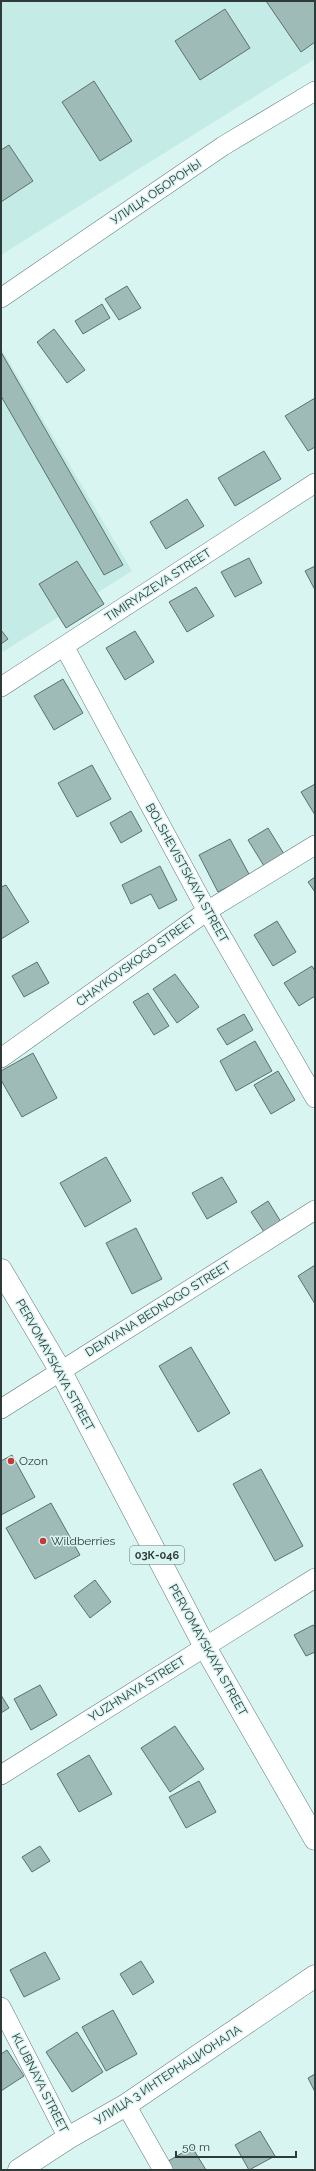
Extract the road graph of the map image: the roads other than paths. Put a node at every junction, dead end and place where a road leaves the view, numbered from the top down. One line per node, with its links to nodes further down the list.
1 (315, 91): 2 (street, УЛИЦА ОБОРОНЫ)
2 (1, 298)
3 (315, 484): 4 (street, TIMIRYAZEVA STREET)
4 (64, 646): 5 (street, TIMIRYAZEVA STREET); 7 (street, BOLSHEVISTSKAYA STREET)
5 (1, 687)
6 (315, 845): 7 (street, CHAYKOVSKOGO STREET)
7 (207, 911): 8 (street, CHAYKOVSKOGO STREET); 9 (street, BOLSHEVISTSKAYA STREET)
8 (1, 1058)
9 (315, 1098)
10 (315, 1210): 12 (street, DEMYANA BEDNOGO STREET)
11 (1, 1270): 12 (main road, PERVOMAYSKAYA STREET / 03К-046)
12 (60, 1370): 13 (street, DEMYANA BEDNOGO STREET); 15 (main road, PERVOMAYSKAYA STREET / 03К-046)
13 (1, 1409)
14 (315, 1578): 15 (street, YUZHNAYA STREET)
15 (205, 1647): 16 (street, YUZHNAYA STREET); 17 (main road, PERVOMAYSKAYA STREET / 03К-046)
16 (1, 1775)
17 (315, 1839)
18 (315, 1976): 20 (main road, УЛИЦА 3 ИНТЕРНАЦИОНАЛА)
19 (1, 2007): 21 (street, KLUBNAYA STREET)
20 (126, 2106): 21 (main road, УЛИЦА 3 ИНТЕРНАЦИОНАЛА); 23 (street)
21 (68, 2138): 22 (main road, УЛИЦА 3 ИНТЕРНАЦИОНАЛА)
22 (19, 2170)
23 (163, 2170)

